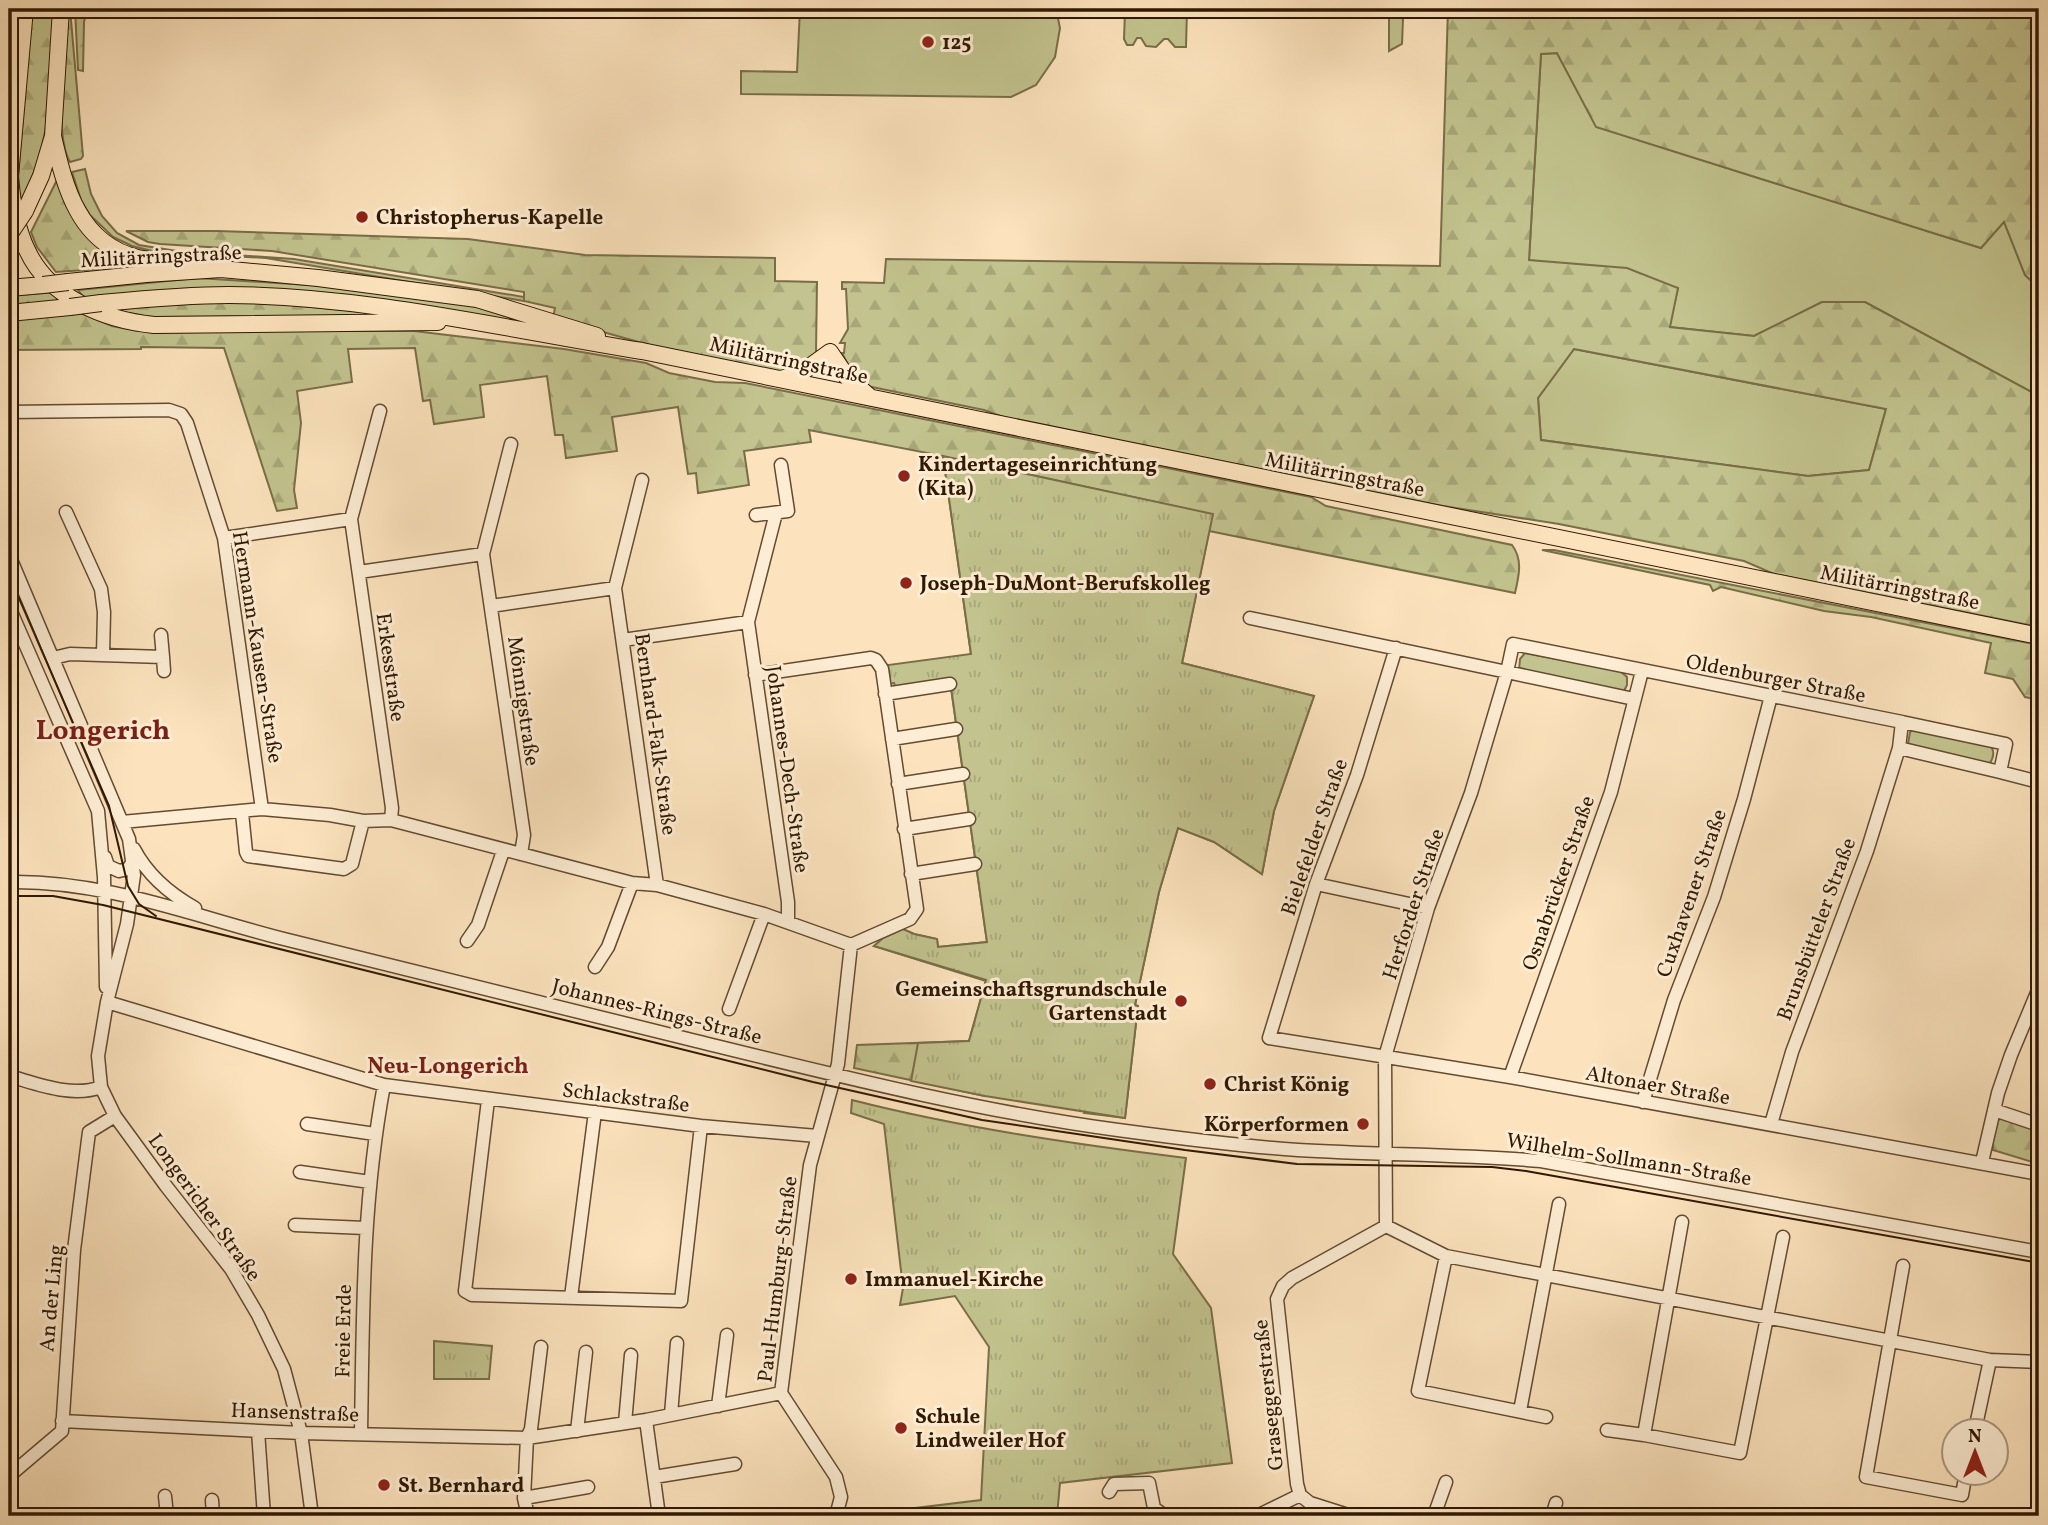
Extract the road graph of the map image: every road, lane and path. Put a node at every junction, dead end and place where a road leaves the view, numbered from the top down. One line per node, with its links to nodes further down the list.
1 (25, 9): 9 (main road)
2 (61, 9): 3 (main road)
3 (53, 136): 4 (main road, bridge); 5 (main road)
4 (10, 234)
5 (221, 269): 6 (main road, Militärringstraße, bridge); 8 (main road, Militärringstraße)
6 (9, 288)
7 (9, 313): 9 (main road, Militärringstraße, bridge)
8 (529, 314): 10 (main road); 11 (main road, Militärringstraße)
9 (465, 321): 10 (main road, Militärringstraße)
10 (525, 332): 11 (main road, Militärringstraße)
11 (642, 351): 12 (main road, Militärringstraße)
12 (779, 380): 13 (main road, Militärringstraße); 13 (main road)
13 (872, 399): 33 (main road, Militärringstraße)
14 (380, 411): 22 (street, Erkesstraße)
15 (9, 412): 23 (street, Hermann-Kausen-Straße)
16 (511, 444): 24 (street, Mönnigstraße)
17 (780, 465): 20 (street, Johannes-Dech-Straße)
18 (642, 480): 27 (street, Bernhard-Falk-Straße)
19 (66, 512): 36 (street)
20 (776, 513): 21 (street); 31 (street, Johannes-Dech-Straße)
21 (756, 515)
22 (351, 519): 23 (street); 26 (street, Erkesstraße)
23 (224, 538): 55 (street, Hermann-Kausen-Straße)
24 (483, 554): 26 (street); 28 (street, Mönnigstraße)
25 (9, 555): 38 (street, Longericher Straße)
26 (359, 572): 58 (street, Erkesstraße)
27 (615, 588): 28 (street); 34 (street, Bernhard-Falk-Straße)
28 (491, 606): 65 (street, Mönnigstraße)
29 (9, 607): 63 (street, Longericher Straße)
30 (1250, 618): 35 (street)
31 (748, 622): 34 (street); 42 (street, Johannes-Dech-Straße)
32 (160, 635): 37 (street)
33 (2039, 636)
34 (623, 640): 72 (street, Bernhard-Falk-Straße)
35 (1396, 648): 41 (street); 71 (street, Bielefelder Straße)
36 (103, 655): 37 (street); 38 (street)
37 (163, 657): 39 (street)
38 (53, 658): 60 (street, Longericher Straße)
39 (164, 671)
40 (1642, 671): 41 (street, Oldenburger Straße); 45 (street, Oldenburger Straße); 46 (street)
41 (1507, 672): 46 (street); 76 (street, Herforder Straße)
42 (755, 675): 44 (street); 79 (street, Johannes-Dech-Straße)
43 (950, 684): 44 (street)
44 (886, 694): 49 (street)
45 (1771, 696): 47 (street, Oldenburger Straße); 94 (street, Cuxhavener Straße)
46 (1634, 699): 90 (street, Osnabrücker Straße)
47 (1902, 722): 50 (street); 51 (street, Oldenburger Straße)
48 (956, 729): 49 (street)
49 (892, 739): 54 (street)
50 (1899, 748): 51 (street); 99 (street, Brunsbütteler Straße)
51 (2000, 772): 53 (street)
52 (963, 774): 54 (street)
53 (2039, 782)
54 (898, 784): 61 (street)
55 (262, 809): 56 (street); 59 (street)
56 (242, 813): 59 (street); 60 (street)
57 (969, 819): 61 (street)
58 (391, 820): 59 (street); 64 (street)
59 (363, 821)
60 (122, 822): 62 (street, Longericher Straße)
61 (904, 829): 68 (street)
62 (129, 839): 66 (street, Longericher Straße); 78 (street)
63 (102, 847): 66 (street); 73 (street); 74 (street, Longericher Straße)
64 (503, 851): 65 (street); 80 (street)
65 (521, 854): 70 (street)
66 (134, 860): 75 (street, Longericher Straße)
67 (975, 864): 68 (street)
68 (911, 874): 81 (street)
69 (9, 882): 73 (street, Johannes-Rings-Straße)
70 (632, 883): 72 (street); 82 (street)
71 (1316, 884): 76 (street); 86 (street, Bielefelder Straße)
72 (657, 885): 77 (street)
73 (82, 887): 74 (street, Johannes-Rings-Straße)
74 (103, 891): 75 (street, Johannes-Rings-Straße); 84 (street, Longericher Straße)
75 (132, 898): 78 (street, Johannes-Rings-Straße); 84 (street, Longericher Straße)
76 (1428, 908): 87 (street, Herforder Straße)
77 (764, 914): 79 (street); 85 (street)
78 (214, 918): 88 (street, Johannes-Rings-Straße)
79 (788, 922): 81 (street)
80 (467, 941)
81 (851, 946): 88 (street, Paul-Humburg-Straße)
82 (595, 967)
83 (2039, 988): 95 (street)
84 (107, 1002): 91 (street, Schlackstraße); 92 (street, Longericher Straße)
85 (729, 1009)
86 (1269, 1038): 87 (street, Altonaer Straße)
87 (1385, 1057): 90 (street, Altonaer Straße); 105 (street, Herforder Straße)
88 (835, 1074): 103 (street, Paul-Humburg-Straße); 104 (street, Johannes-Rings-Straße)
89 (9, 1076): 92 (street)
90 (1510, 1077): 94 (street, Altonaer Straße)
91 (384, 1085): 93 (street, Schlackstraße); 102 (street, Freie Erde)
92 (101, 1087): 97 (street, Longericher Straße)
93 (488, 1100): 96 (street, Schlackstraße); 120 (street)
94 (1643, 1102): 99 (street, Altonaer Straße)
95 (1994, 1110): 100 (street); 106 (street)
96 (595, 1112): 101 (street, Schlackstraße); 120 (street)
97 (115, 1116): 138 (street, An der Ling); 143 (street, Longericher Straße)
98 (307, 1124): 102 (street)
99 (1771, 1124): 106 (street, Altonaer Straße)
100 (2039, 1125)
101 (701, 1126): 103 (street, Schlackstraße); 120 (street)
102 (375, 1134): 109 (street, Freie Erde)
103 (817, 1136): 131 (street, Paul-Humburg-Straße)
104 (1208, 1140): 105 (street, Wilhelm-Sollmann-Straße)
105 (1385, 1153): 113 (street, Herforder Straße); 116 (street, Wilhelm-Sollmann-Straße)
106 (1982, 1162): 108 (street, Altonaer Straße)
107 (300, 1172): 109 (street)
108 (2039, 1174)
109 (370, 1182): 114 (street, Freie Erde)
110 (1559, 1204): 119 (street)
111 (1682, 1222): 121 (street)
112 (295, 1225): 114 (street)
113 (1386, 1226): 117 (street); 154 (street, Graseggerstraße)
114 (365, 1228): 144 (street, Freie Erde)
115 (1783, 1237): 122 (street)
116 (2039, 1252)
117 (1447, 1256): 119 (street); 133 (street)
118 (1903, 1266): 124 (street)
119 (1545, 1276): 121 (street); 133 (street)
120 (571, 1297)
121 (1668, 1299): 122 (street); 145 (street)
122 (1767, 1319): 124 (street); 145 (street)
123 (727, 1335): 132 (street)
124 (1889, 1342): 129 (street); 151 (street)
125 (677, 1343): 134 (street)
126 (541, 1347): 146 (street)
127 (586, 1352): 142 (street)
128 (631, 1355): 139 (street)
129 (1990, 1360): 130 (street); 135 (street)
130 (2039, 1362)
131 (781, 1393): 132 (street, Hansenstraße); 165 (street, Paul-Humburg-Straße)
132 (718, 1406): 134 (street, Hansenstraße)
133 (1520, 1411): 136 (street)
134 (671, 1414): 137 (street, Hansenstraße)
135 (1978, 1416)
136 (1546, 1417)
137 (646, 1420): 139 (street, Hansenstraße); 149 (street)
138 (62, 1421): 141 (street, Hansenstraße); 148 (street)
139 (625, 1423): 142 (street, Hansenstraße)
140 (1607, 1430): 145 (street)
141 (258, 1431): 143 (street, Hansenstraße); 161 (street)
142 (577, 1431): 146 (street, Hansenstraße)
143 (301, 1433): 144 (street, Hansenstraße); 162 (street, Longericher Straße)
144 (360, 1434): 146 (street, Hansenstraße)
145 (1644, 1435)
146 (527, 1438): 156 (street)
147 (735, 1464): 149 (street)
148 (9, 1475): 158 (street)
149 (654, 1477): 164 (street)
150 (1446, 1482): 169 (street)
151 (1964, 1486)
152 (588, 1487): 156 (street)
153 (1109, 1492): 166 (street)
154 (1300, 1495): 167 (street, Graseggerstraße); 168 (street, Graseggerstraße)
155 (165, 1496): 159 (street)
156 (524, 1498): 163 (street)
157 (212, 1500): 160 (street)
158 (9, 1512)
159 (167, 1516)
160 (214, 1516)
161 (264, 1516)
162 (312, 1516)
163 (528, 1516)
164 (659, 1516)
165 (836, 1516)
166 (1165, 1516)
167 (1257, 1516)
168 (1351, 1516)
169 (1434, 1516)

